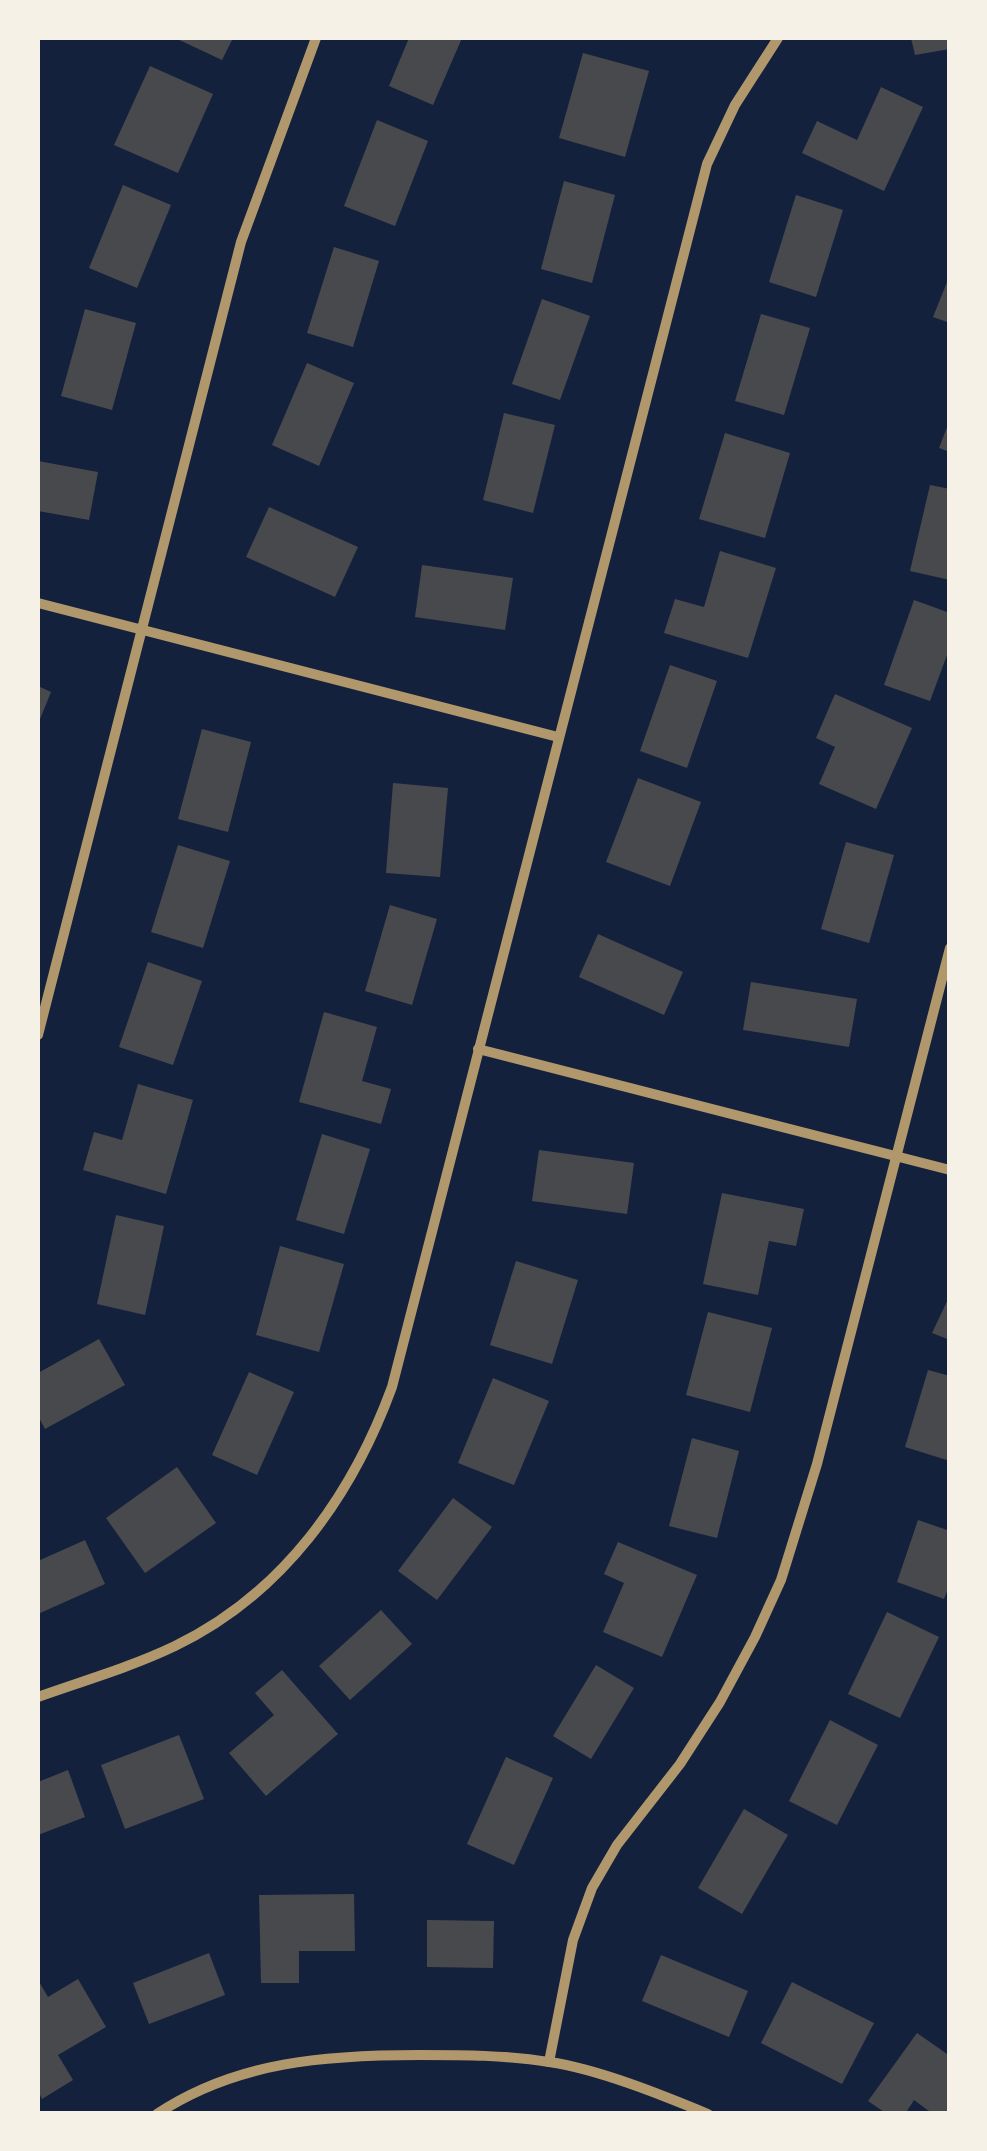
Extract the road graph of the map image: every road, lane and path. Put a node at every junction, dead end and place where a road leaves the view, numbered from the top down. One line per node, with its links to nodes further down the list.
1 (316, 38): 4 (street)
2 (778, 38): 5 (street)
3 (38, 603): 4 (street)
4 (142, 630): 5 (street); 7 (street)
5 (558, 737): 8 (street)
6 (950, 948): 9 (street)
7 (38, 1035)
8 (478, 1049): 9 (street); 11 (street)
9 (896, 1156): 10 (street); 12 (street)
10 (950, 1170)
11 (38, 1696)
12 (550, 2062): 13 (street); 14 (street)
13 (157, 2114)
14 (708, 2114)

